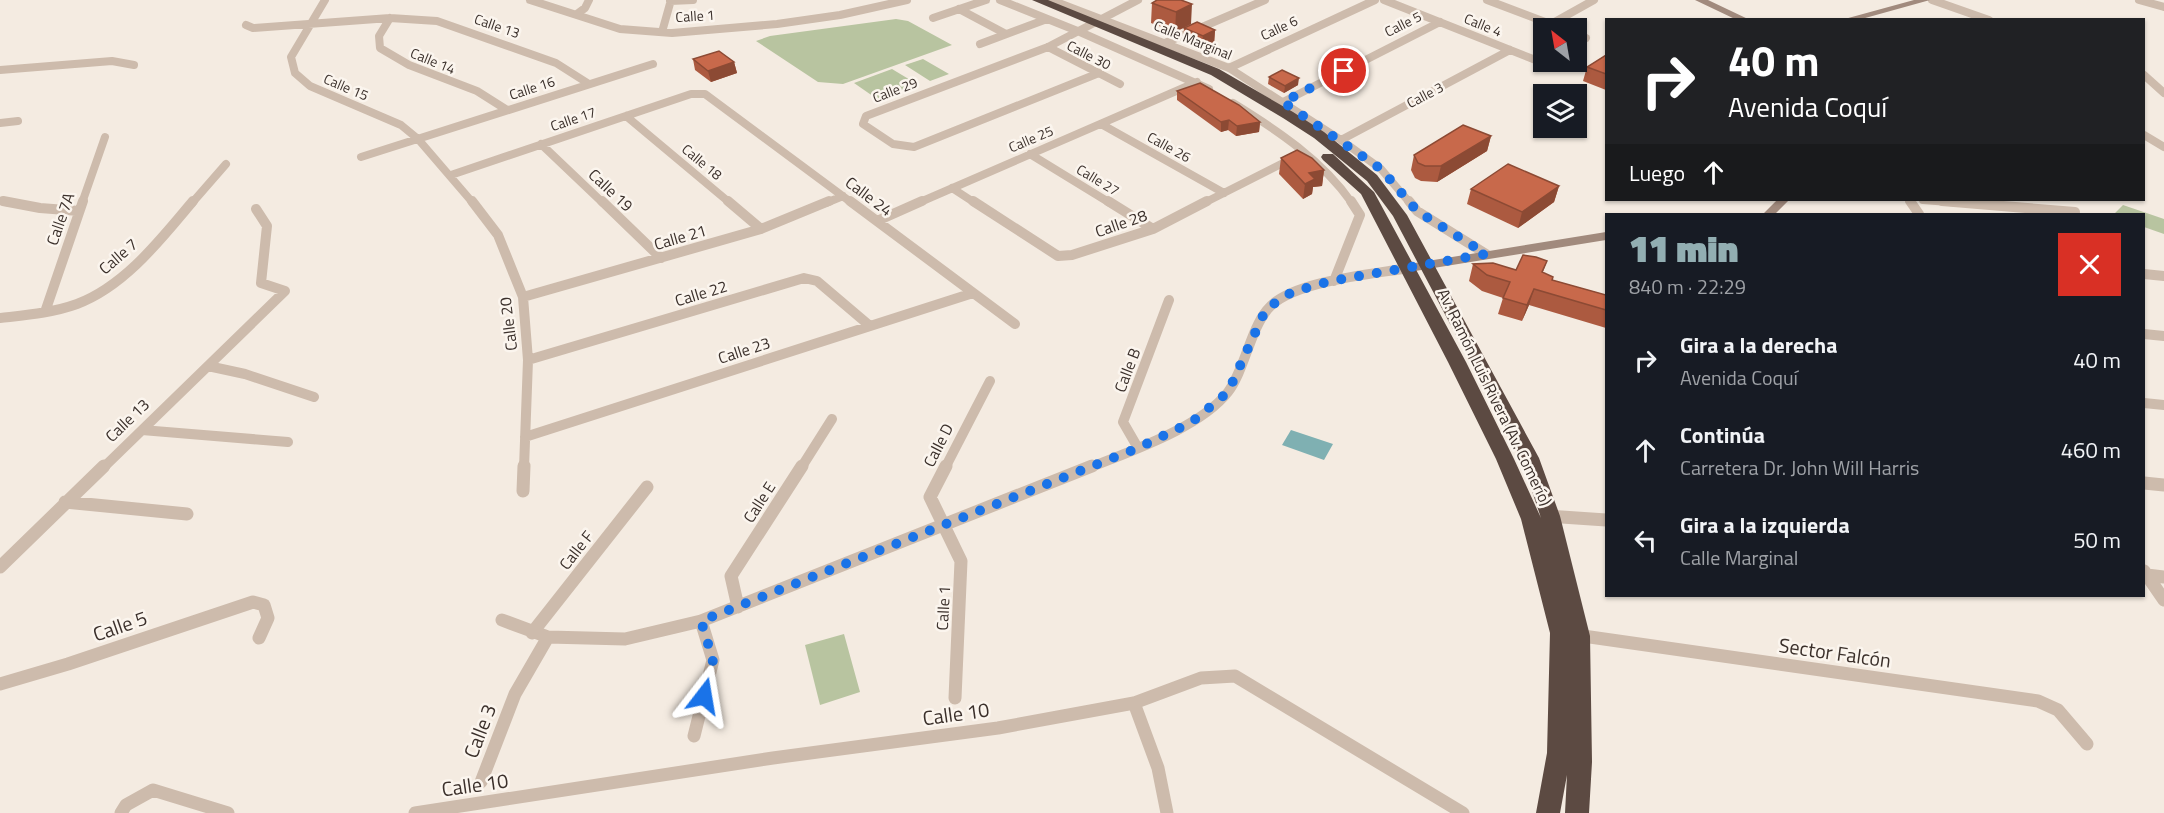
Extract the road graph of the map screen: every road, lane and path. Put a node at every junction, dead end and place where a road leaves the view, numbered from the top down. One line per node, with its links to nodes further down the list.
1 (325, 0): 35 (street, Calle 15)
2 (530, 0): 24 (street)
3 (589, 0): 24 (street)
4 (693, 0): 21 (street)
5 (908, 0): 37 (street, Calle 1)
6 (986, 0): 23 (street)
7 (999, 0): 32 (street, Calle Marginal)
8 (1021, 0): 36 (highway, Av. Ramón Luis Rivera (Av. Comerío))
9 (1038, 0): 36 (highway, Av. Ramón Luis Rivera (Av. Comerío))
10 (1051, 0): 36 (street, Calle Marginal)
11 (1138, 0): 36 (street, Calle 29)
12 (1265, 0): 39 (street)
13 (1375, 0): 46 (street, Calle 6)
14 (1384, 0): 33 (street, Calle 4)
15 (1487, 0): 27 (street)
16 (1594, 0): 28 (street)
17 (1700, 0): 29 (street)
18 (1924, 0): 30 (street)
19 (1932, 0): 31 (street)
20 (2139, 0): 22 (street)
21 (670, 1): 37 (street)
22 (2164, 7)
23 (959, 9): 26 (street); 38 (street)
24 (577, 14): 37 (street)
25 (390, 18): 35 (street, Calle 13); 51 (street, Calle 13); 58 (street, Calle 14)
26 (933, 18)
27 (1535, 18)
28 (1562, 18)
29 (1741, 18)
30 (1853, 18)
31 (1983, 18)
32 (1047, 19): 36 (street, Calle Marginal); 38 (street)
33 (1440, 22): 42 (street, Calle 4); 57 (street, Calle 5)
34 (246, 25): 35 (street, Calle 13)
35 (308, 25): 65 (street, Calle 15)
36 (1091, 25): 39 (street, Calle Marginal); 41 (street, Calle 29); 50 (street, Calle Marginal); 91 (highway, Av. Ramón Luis Rivera (Av. Comerío))
37 (662, 32)
38 (1006, 34): 40 (street)
39 (1165, 43): 46 (street, Calle Marginal)
40 (980, 44)
41 (1048, 47): 48 (street, Calle 30); 48 (street, Calle 29)
42 (1510, 50): 43 (street, Calle 4); 66 (street, Calle 3)
43 (1533, 59)
44 (653, 64): 51 (street, Calle 16)
45 (134, 65): 47 (street)
46 (1229, 68): 57 (street, Calle Marginal)
47 (0, 70)
48 (1099, 73): 52 (street, Calle 30)
49 (2145, 76): 53 (street)
50 (1197, 82): 54 (street, Calle Marginal); 62 (street, Calle 25)
51 (589, 84): 58 (street, Calle 16)
52 (1120, 84)
53 (2162, 90)
54 (1215, 92)
55 (705, 94): 59 (street, Calle 17); 76 (street, Calle 24)
56 (1223, 98): 69 (street)
57 (1283, 102): 66 (street, Calle Marginal)
58 (507, 110): 65 (street, Calle 16)
59 (626, 116): 67 (street, Calle 17); 86 (street, Calle 18)
60 (18, 121): 61 (street)
61 (0, 123)
62 (1101, 124): 70 (street, Calle 25); 75 (street, Calle 26)
63 (2145, 136): 68 (street)
64 (105, 137): 81 (street, Calle 7A)
65 (418, 139): 71 (street, Calle 16); 73 (street, Calle 15)
66 (1341, 140): 89 (street, Calle Marginal)
67 (541, 144): 73 (street, Calle 17); 90 (street, Calle 19)
68 (2164, 147)
69 (1304, 153): 75 (street, Calle 28); 94 (street)
70 (1030, 154): 74 (street, Calle 25); 87 (street, Calle 27)
71 (360, 157)
72 (225, 164): 98 (street, Calle 7)
73 (451, 175): 96 (street, Calle 20)
74 (952, 188): 85 (street, Calle 25); 87 (street, Calle 28)
75 (1224, 193): 87 (street, Calle 28)
76 (843, 196): 85 (street, Calle 24); 86 (street, Calle 21)
77 (0, 201): 81 (street)
78 (1782, 201): 84 (street)
79 (1935, 201): 82 (street)
80 (255, 209): 105 (street, Calle 13)
81 (79, 211): 98 (street, Calle 7A)
82 (2062, 212): 83 (street)
83 (2075, 212)
84 (1770, 213)
85 (877, 221): 95 (street, Calle 24)
86 (761, 229): 90 (street, Calle 21)
87 (1153, 229)
88 (1605, 236): 89 (street)
89 (1486, 254): 91 (street)
90 (661, 258): 96 (street, Calle 21)
91 (1418, 266): 94 (street); 121 (highway, Av. Ramón Luis Rivera (Av. Comerío)); 122 (highway, Av. Ramón Luis Rivera (Av. Comerío))
92 (2145, 274): 93 (street)
93 (2164, 276)
94 (1334, 281): 114 (street)
95 (973, 293): 100 (street, Calle 24); 101 (street, Calle 23)
96 (523, 297): 104 (street, Calle 20)
97 (1169, 300): 114 (street, Calle B)
98 (45, 312): 99 (street, Calle 7)
99 (0, 318)
100 (1015, 324)
101 (870, 326): 104 (street, Calle 22); 112 (street, Calle 23)
102 (2145, 334): 103 (street)
103 (2164, 336)
104 (528, 360): 112 (street, Calle 20)
105 (208, 366): 107 (street); 111 (street, Calle 13)
106 (990, 381): 124 (street, Calle D)
107 (314, 397)
108 (2145, 403): 109 (street)
109 (2164, 405)
110 (832, 419): 129 (street, Calle E)
111 (142, 430): 113 (street); 119 (street, Calle 13)
112 (525, 437): 118 (street, Calle 20)
113 (288, 442)
114 (1138, 448): 124 (street)
115 (2145, 483): 116 (street)
116 (2164, 485)
117 (647, 487): 132 (street, Calle F)
118 (523, 491)
119 (65, 502): 120 (street); 125 (street, Calle 13)
120 (187, 514)
121 (1529, 515): 122 (street); 133 (highway, Av. Ramón Luis Rivera (Av. Comerío))
122 (1550, 516): 123 (street); 133 (highway, Av. Ramón Luis Rivera (Av. Comerío))
123 (1605, 520)
124 (942, 525): 129 (street); 137 (street, Calle 1)
125 (0, 567)
126 (2145, 573): 127 (street); 128 (street)
127 (2164, 577)
128 (2164, 600)
129 (738, 607): 131 (street)
130 (502, 620): 132 (street)
131 (701, 621): 134 (street); 139 (street)
132 (532, 633): 134 (street)
133 (1570, 635): 140 (street, Sector Falcón); 147 (highway, Av. Ramón Luis Rivera (Av. Comerío)); 148 (highway, Av. Ramón Luis Rivera (Av. Comerío))
134 (548, 637): 141 (street, Calle 3)
135 (259, 638): 136 (street, Calle 5)
136 (0, 684)
137 (955, 698)
138 (1134, 704): 144 (street, Calle 10); 145 (street); 146 (street, Calle 10)
139 (694, 736)
140 (2087, 744)
141 (481, 782)
142 (121, 813): 143 (street)
143 (228, 813)
144 (415, 813)
145 (1167, 813)
146 (1463, 813)
147 (1548, 813)
148 (1577, 813)

